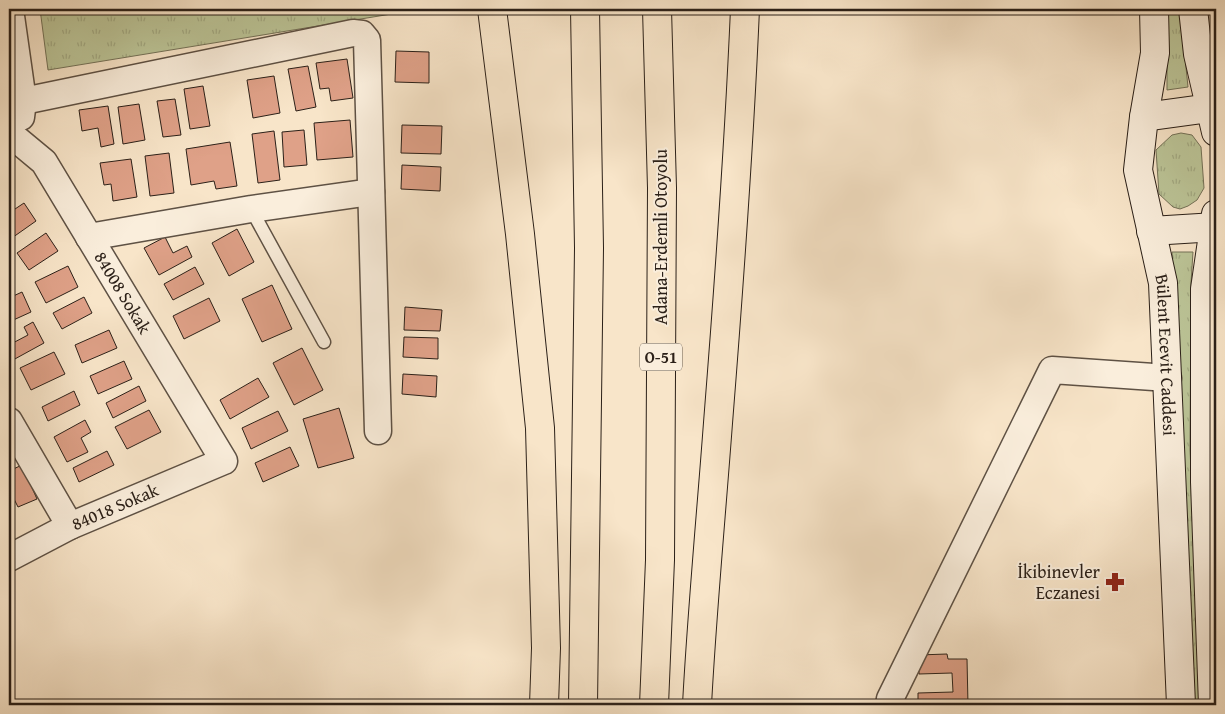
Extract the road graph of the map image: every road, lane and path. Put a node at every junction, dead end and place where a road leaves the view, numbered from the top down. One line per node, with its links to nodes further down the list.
1 (10, 9): 8 (street)
2 (492, 9): 26 (highway)
3 (585, 9): 27 (highway)
4 (657, 9): 28 (highway, Adana-Erdemli Otoyolu / O-51)
5 (745, 9): 29 (highway)
6 (1154, 9): 10 (main road, Bülent Ecevit Caddesi)
7 (1193, 9): 9 (main road)
8 (16, 102): 11 (street); 12 (street)
9 (1214, 115): 10 (main road)
10 (1144, 117): 15 (main road, Bülent Ecevit Caddesi)
11 (11, 134): 16 (street, 84008 Sokak)
12 (371, 192): 13 (street); 20 (street)
13 (252, 209): 16 (street); 17 (lane)
14 (1216, 222): 15 (main road); 22 (main road, Bülent Ecevit Caddesi)
15 (1151, 231): 18 (main road, Bülent Ecevit Caddesi)
16 (89, 237): 21 (street, 84008 Sokak)
17 (324, 342)
18 (1168, 378): 30 (street); 31 (main road, Bülent Ecevit Caddesi)
19 (9, 421): 23 (street)
20 (378, 431)
21 (224, 462): 23 (street, 84018 Sokak)
22 (1210, 474): 25 (main road, Bülent Ecevit Caddesi)
23 (70, 526): 24 (street, 84018 Sokak)
24 (9, 558)
25 (1214, 698)
26 (544, 705)
27 (583, 705)
28 (654, 705)
29 (697, 705)
30 (889, 705)
31 (1181, 705)

